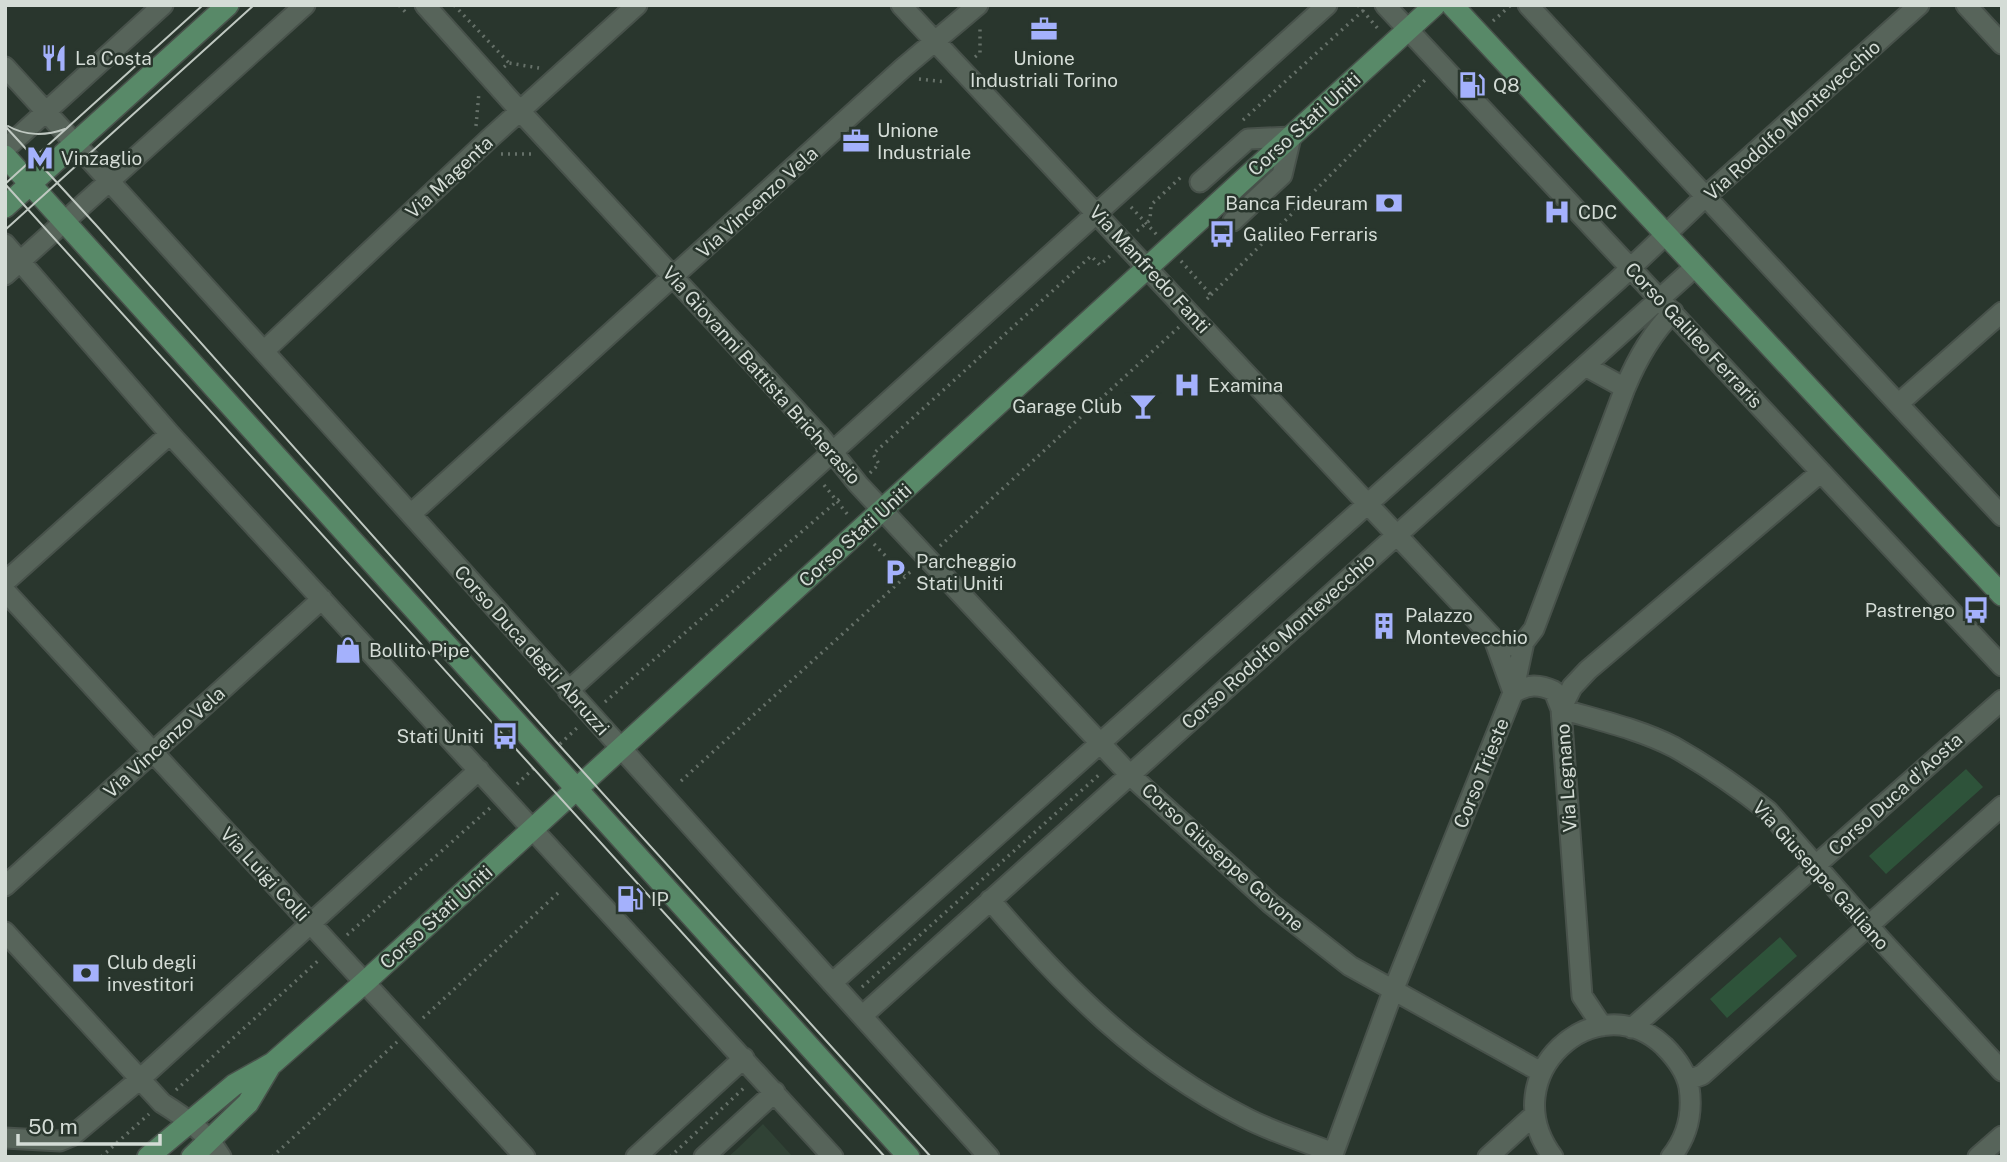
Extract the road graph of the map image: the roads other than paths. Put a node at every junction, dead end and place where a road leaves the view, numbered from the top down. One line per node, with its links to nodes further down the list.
1 (163, 5): 19 (street)
2 (228, 5): 22 (main road)
3 (305, 5): 26 (street)
4 (425, 5): 20 (street, Via Giovanni Battista Bricherasio)
5 (637, 5): 20 (street, Via Magenta)
6 (901, 5): 16 (street, Via Manfredo Fanti)
7 (978, 5): 16 (street, Via Vincenzo Vela)
8 (1327, 5): 30 (street)
9 (1385, 5): 15 (street, Corso Galileo Ferraris)
10 (1435, 5): 15 (main road, Corso Stati Uniti)
11 (1452, 5): 33 (main road)
12 (1528, 5): 28 (street)
13 (1919, 5): 28 (street, Via Rodolfo Montevecchio)
14 (1966, 5): 17 (street)
15 (1408, 30): 21 (main road, Corso Stati Uniti); 38 (street, Corso Galileo Ferraris)
16 (937, 41): 30 (street, Via Manfredo Fanti); 40 (street, Via Vincenzo Vela)
17 (2002, 44)
18 (5, 67): 19 (street, Corso Duca degli Abruzzi)
19 (46, 111): 22 (street, Corso Duca degli Abruzzi); 23 (street)
20 (520, 111): 40 (street, Via Giovanni Battista Bricherasio); 43 (street, Via Magenta)
21 (1291, 137): 25 (street); 31 (street); 37 (main road, Corso Stati Uniti)
22 (76, 144): 26 (street, Corso Duca degli Abruzzi); 27 (main road)
23 (5, 149)
24 (5, 156): 27 (main road)
25 (1191, 179)
26 (110, 181): 32 (street); 43 (street, Corso Duca degli Abruzzi)
27 (31, 184): 29 (main road); 32 (main road)
28 (1706, 196): 33 (street, Via Rodolfo Montevecchio); 46 (street)
29 (5, 207)
30 (1097, 214): 37 (street, Via Manfredo Fanti); 48 (street)
31 (1233, 220)
32 (65, 222): 35 (street); 71 (main road)
33 (1666, 235): 36 (main road); 38 (street)
34 (5, 244): 35 (street)
35 (22, 261): 39 (street); 47 (street)
36 (1695, 267): 41 (street, Corso Rodolfo Montevecchio); 57 (main road)
37 (1147, 268): 50 (street, Via Manfredo Fanti); 51 (main road, Corso Stati Uniti)
38 (1631, 268): 41 (street, Corso Galileo Ferraris); 50 (street)
39 (5, 275)
40 (675, 277): 48 (street, Via Giovanni Battista Bricherasio); 52 (street, Via Vincenzo Vela)
41 (1667, 305): 44 (street, Corso Rodolfo Montevecchio); 45 (street, Corso Trieste); 49 (street, Corso Galileo Ferraris)
42 (2002, 312): 46 (street)
43 (264, 351): 52 (street, Corso Duca degli Abruzzi)
44 (1585, 366): 45 (street); 54 (street, Corso Rodolfo Montevecchio)
45 (1625, 388): 60 (street, Corso Trieste)
46 (1898, 404): 53 (street)
47 (170, 434): 55 (street); 58 (street)
48 (833, 452): 51 (street, Via Giovanni Battista Bricherasio); 62 (street)
49 (1821, 472): 61 (street, Corso Galileo Ferraris); 65 (street, Via Legnano)
50 (1369, 503): 54 (street, Via Manfredo Fanti); 66 (street)
51 (883, 509): 66 (street, Via Giovanni Battista Bricherasio); 67 (main road, Corso Stati Uniti)
52 (412, 513): 62 (street, Corso Duca degli Abruzzi)
53 (2002, 516)
54 (1397, 534): 59 (street); 70 (street, Corso Rodolfo Montevecchio)
55 (5, 582)
56 (5, 591): 68 (street, Via Luigi Colli)
57 (2002, 595)
58 (322, 599): 68 (street, Via Vincenzo Vela); 69 (street)
59 (1494, 639): 60 (street); 63 (street)
60 (1524, 642): 63 (street, Corso Trieste)
61 (2002, 666)
62 (568, 691): 67 (street, Corso Duca degli Abruzzi)
63 (1513, 693): 65 (street); 82 (street, Corso Trieste)
64 (2002, 700): 74 (street, Corso Duca d'Aosta)
65 (1561, 709): 74 (street, Via Giuseppe Galliano); 84 (street, Via Legnano)
66 (1100, 744): 70 (street, Corso Giuseppe Govone); 81 (street)
67 (620, 749): 71 (main road, Corso Stati Uniti); 81 (street, Corso Duca degli Abruzzi)
68 (153, 752): 75 (street, Via Vincenzo Vela); 77 (street, Via Luigi Colli)
69 (479, 770): 73 (street); 77 (street)
70 (1130, 775): 76 (street, Corso Rodolfo Montevecchio); 82 (street, Corso Giuseppe Govone)
71 (576, 789): 73 (main road, Corso Stati Uniti); 105 (main road)
72 (2002, 806): 78 (street)
73 (533, 828): 80 (main road, Corso Stati Uniti); 86 (street)
74 (1815, 866): 78 (street, Via Giuseppe Galliano); 85 (street, Corso Duca d'Aosta)
75 (5, 886)
76 (990, 900): 83 (street, Corso Rodolfo Montevecchio); 98 (street)
77 (310, 923): 80 (street, Via Luigi Colli); 90 (street)
78 (1867, 925): 88 (street, Via Giuseppe Galliano); 91 (street)
79 (5, 932): 90 (street)
80 (365, 982): 87 (main road, Corso Stati Uniti); 101 (street, Via Luigi Colli)
81 (832, 983): 83 (street, Corso Duca degli Abruzzi)
82 (1393, 991): 89 (street, Corso Giuseppe Govone); 98 (street, Corso Trieste)
83 (862, 1016): 106 (street, Corso Duca degli Abruzzi)
84 (1602, 1026): 85 (street); 89 (street)
85 (1632, 1028): 91 (street)
86 (744, 1058): 92 (street); 102 (street)
87 (272, 1062): 94 (main road, Corso Stati Uniti); 97 (main road, Corso Stati Uniti)
88 (2002, 1071)
89 (1541, 1072): 93 (street)
90 (140, 1079): 94 (street); 96 (street)
91 (1688, 1080): 109 (street)
92 (775, 1092): 103 (street); 104 (street)
93 (1534, 1115): 107 (street); 108 (street)
94 (191, 1122): 97 (street); 99 (main road, Corso Stati Uniti)
95 (2002, 1136): 110 (street)
96 (5, 1138)
97 (216, 1148): 100 (main road, Corso Stati Uniti)
98 (1333, 1155)
99 (148, 1157)
100 (192, 1157)
101 (525, 1157)
102 (636, 1157)
103 (704, 1157)
104 (833, 1157)
105 (909, 1157)
106 (989, 1157)
107 (1488, 1157)
108 (1553, 1157)
109 (1671, 1157)
110 (1978, 1157)

